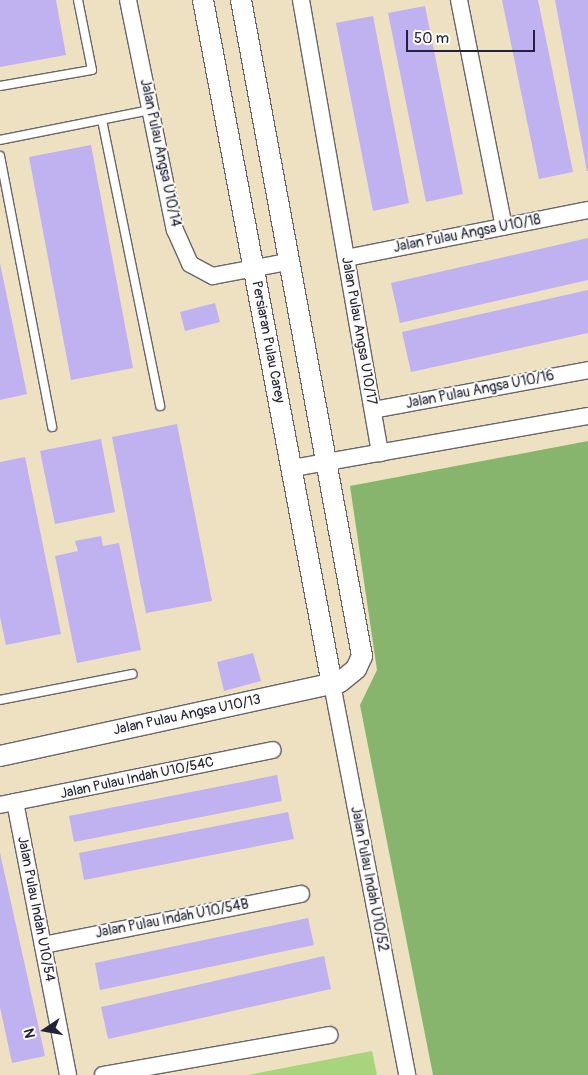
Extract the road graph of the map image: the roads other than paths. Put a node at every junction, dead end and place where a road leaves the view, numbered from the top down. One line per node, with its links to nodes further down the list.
1 (78, 0): 7 (lane)
2 (128, 0): 8 (street, Jalan Pulau Angsa U10/14)
3 (203, 0): 16 (street, Persiaran Pulau Carey)
4 (241, 0): 15 (street)
5 (301, 0): 14 (street, Jalan Pulau Angsa U10/17)
6 (459, 0): 13 (street)
7 (0, 86)
8 (150, 110): 9 (lane); 16 (street, Jalan Pulau Angsa U10/14)
9 (102, 120): 10 (lane); 18 (lane)
10 (0, 140)
11 (0, 156): 21 (lane)
12 (588, 210): 13 (street, Jalan Pulau Angsa U10/18)
13 (504, 227): 14 (street, Jalan Pulau Angsa U10/18)
14 (346, 258): 19 (street, Jalan Pulau Angsa U10/17)
15 (287, 262): 16 (street, Jalan Pulau Angsa U10/14); 23 (street)
16 (254, 268): 24 (street, Persiaran Pulau Carey)
17 (588, 370): 19 (street, Jalan Pulau Angsa U10/16)
18 (160, 406)
19 (373, 410): 22 (street, Jalan Pulau Angsa U10/17)
20 (588, 416): 22 (street)
21 (52, 427)
22 (380, 453): 23 (street)
23 (324, 463): 24 (street); 26 (street, Jalan Pulau Angsa U10/13)
24 (293, 468): 26 (street, Persiaran Pulau Carey)
25 (132, 674): 27 (lane)
26 (332, 684): 29 (street, Jalan Pulau Angsa U10/13); 36 (street, Jalan Pulau Indah U10/52)
27 (0, 700)
28 (273, 750): 30 (street, Jalan Pulau Indah U10/54C)
29 (0, 756)
30 (7, 804): 32 (street, Jalan Pulau Indah U10/54)
31 (300, 894): 32 (street, Jalan Pulau Indah U10/54B)
32 (43, 945): 34 (street, Jalan Pulau Indah U10/54)
33 (330, 1035): 35 (street)
34 (68, 1075)
35 (103, 1075)
36 (407, 1075)

